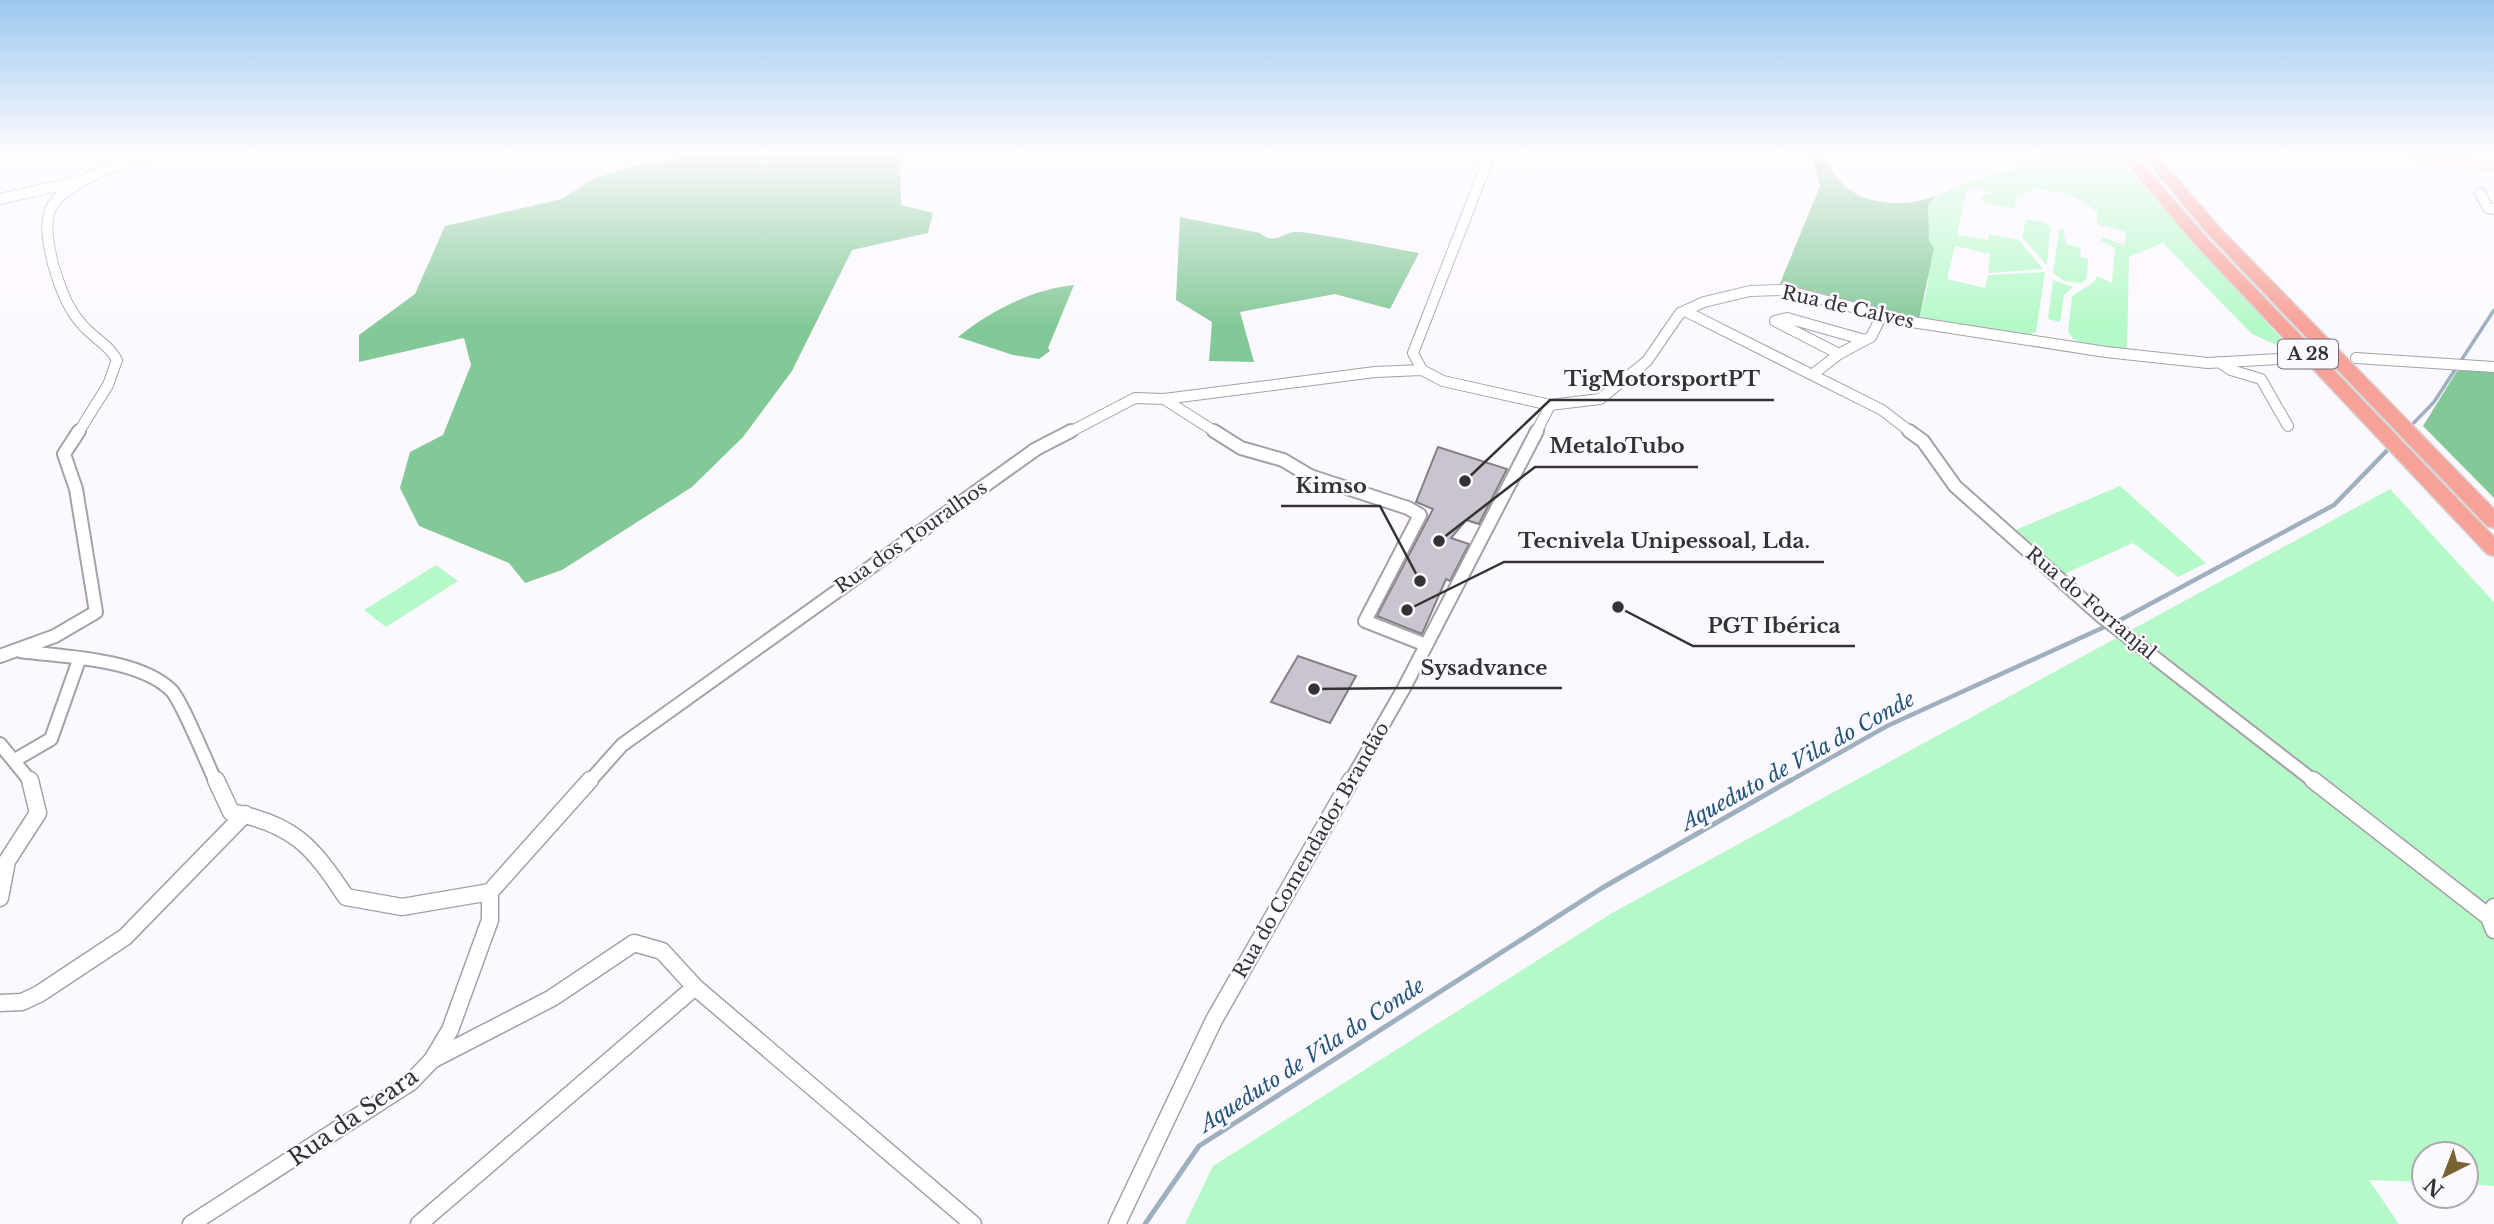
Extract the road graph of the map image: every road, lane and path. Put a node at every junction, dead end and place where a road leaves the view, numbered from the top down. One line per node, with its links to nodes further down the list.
1 (52, 212): 21 (street)
2 (1468, 212): 13 (street)
3 (2176, 212): 19 (highway, A 28)
4 (2198, 212): 18 (highway, A 28)
5 (1685, 311): 6 (street, Rua de Calves); 14 (street, Rua do Forranjal); 16 (street)
6 (1882, 314): 7 (street); 11 (street, Rua de Calves)
7 (1865, 341): 8 (street); 8 (street)
8 (1839, 354): 14 (street)
9 (2299, 358): 11 (street, Rua de Calves)
10 (2357, 358): 12 (street)
11 (2220, 362): 17 (street)
12 (2494, 367)
13 (1422, 370): 15 (street, Rua dos Touralhos); 16 (street)
14 (1812, 375): 29 (street, Rua do Forranjal)
15 (1164, 399): 20 (street); 27 (street, Rua dos Touralhos)
16 (1550, 405): 20 (street, Rua do Comendador Brandão)
17 (2288, 426)
18 (2494, 521)
19 (2494, 549)
20 (1426, 645): 36 (street, Rua do Comendador Brandão)
21 (19, 651): 22 (street); 23 (street)
22 (0, 656)
23 (79, 660): 25 (street); 26 (street)
24 (0, 744): 25 (street)
25 (15, 760): 28 (street)
26 (245, 814): 27 (street); 31 (street)
27 (490, 892): 32 (street, Rua da Seara)
28 (0, 898)
29 (2492, 918)
30 (695, 986): 32 (street); 34 (street); 35 (street)
31 (0, 1003)
32 (432, 1060): 33 (street, Rua da Seara)
33 (191, 1224)
34 (418, 1224)
35 (973, 1224)
36 (1117, 1224)

